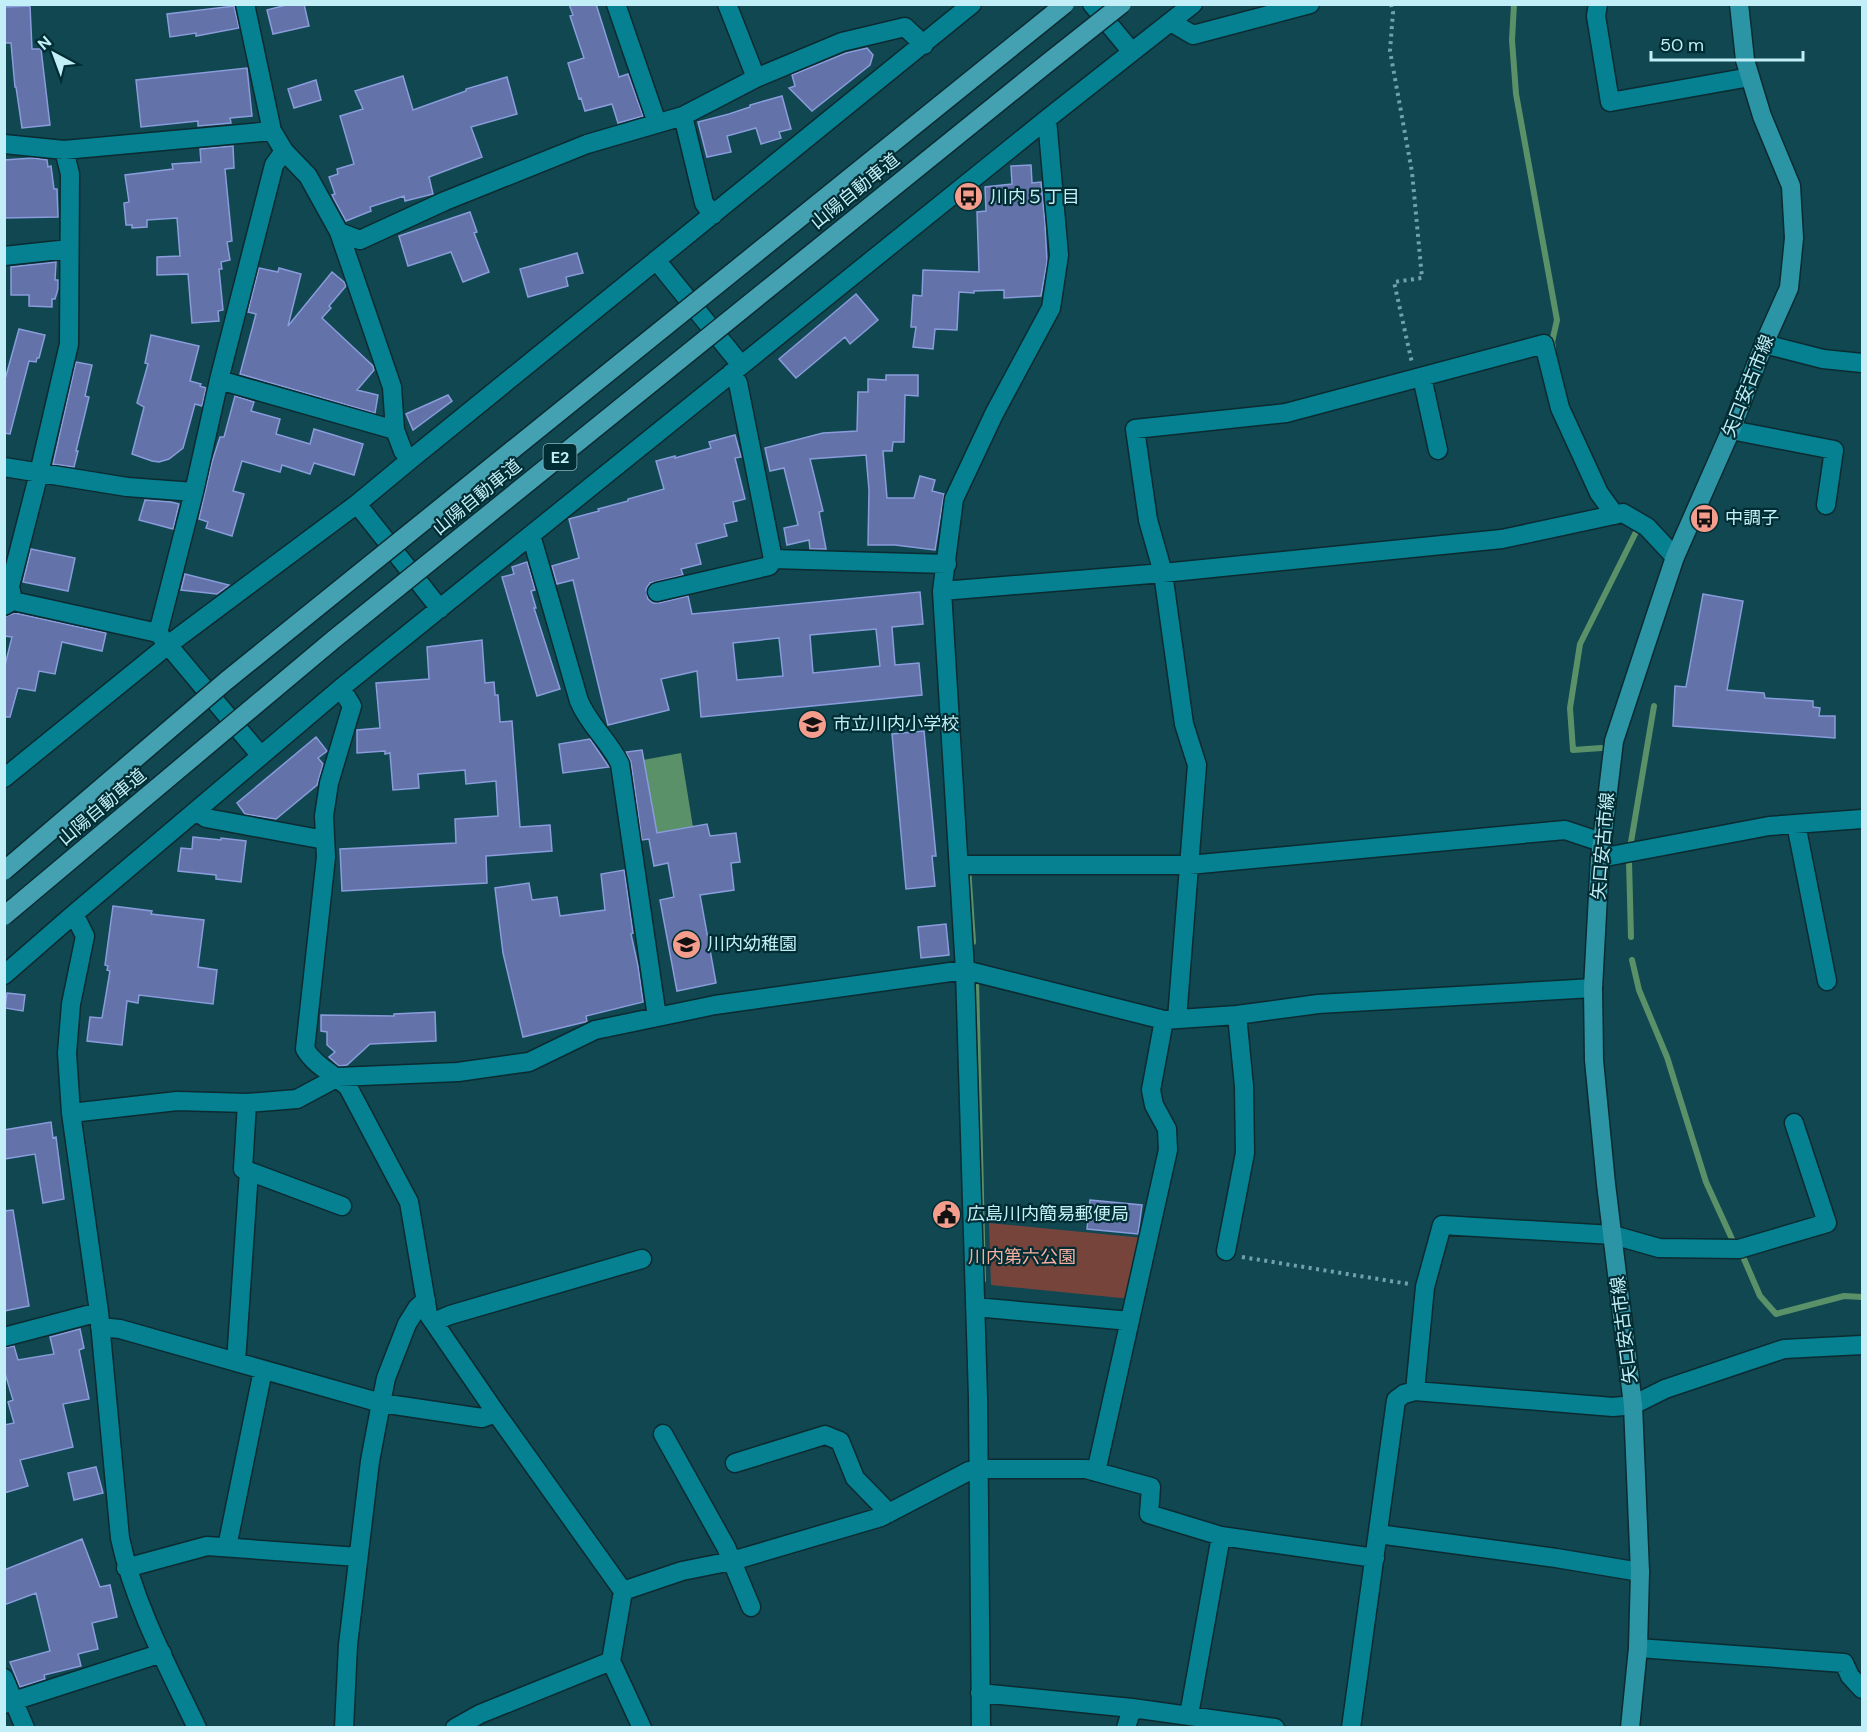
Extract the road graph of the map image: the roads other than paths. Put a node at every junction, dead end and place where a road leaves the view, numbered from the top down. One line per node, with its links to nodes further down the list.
1 (245, 4): 20 (street)
2 (616, 4): 19 (street)
3 (727, 4): 16 (street)
4 (972, 4): 13 (street)
5 (1065, 4): 64 (highway, 山陽自動車道 / E2, bridge)
6 (1092, 4): 14 (street)
7 (1122, 4): 66 (highway, 山陽自動車道 / E2, bridge)
8 (1193, 4): 12 (street)
9 (1310, 4): 12 (street)
10 (1598, 4): 15 (street)
11 (1739, 4): 15 (main road, 矢口安古市線)
12 (1172, 22): 14 (street)
13 (924, 45): 16 (street); 24 (street)
14 (1131, 52): 18 (street)
15 (1750, 77): 29 (main road, 矢口安古市線)
16 (756, 78): 17 (street)
17 (683, 116): 19 (street); 24 (street)
18 (1047, 119): 31 (street); 47 (street)
19 (657, 123): 25 (street)
20 (272, 131): 22 (street); 23 (street)
21 (4, 144): 22 (street)
22 (64, 150): 26 (street)
23 (284, 151): 25 (street); 33 (street)
24 (713, 215): 28 (street)
25 (339, 232): 34 (street)
26 (69, 249): 27 (street); 39 (street)
27 (4, 256)
28 (656, 260): 31 (street); 37 (street)
29 (1764, 344): 30 (street); 35 (main road, 矢口安古市線)
30 (1863, 363)
31 (736, 369): 44 (street); 46 (street)
32 (1419, 377): 36 (street); 43 (street); 48 (street)
33 (219, 380): 34 (street); 40 (street)
34 (395, 430): 37 (street)
35 (1731, 430): 42 (street); 45 (main road, 矢口安古市線)
36 (1438, 450)
37 (410, 460): 41 (street)
38 (4, 467): 39 (street)
39 (39, 473): 40 (street); 51 (street)
40 (194, 492): 53 (street)
41 (357, 504): 52 (street); 53 (street)
42 (1826, 505)
43 (1615, 515): 45 (street); 48 (street)
44 (531, 535): 52 (street); 72 (street)
45 (1676, 557): 61 (main road, 矢口安古市線)
46 (773, 559): 47 (street); 50 (street)
47 (947, 564): 49 (street)
48 (1163, 573): 49 (street); 63 (street)
49 (942, 591): 62 (street)
50 (657, 592)
51 (9, 603): 53 (street)
52 (440, 609): 54 (street)
53 (163, 639): 55 (street); 56 (street)
54 (341, 688): 55 (street); 60 (street)
55 (261, 756): 57 (street)
56 (4, 778)
57 (196, 811): 60 (street); 65 (street)
58 (1863, 819): 59 (street)
59 (1796, 824): 61 (street); 69 (street)
60 (325, 840): 74 (street)
61 (1601, 850): 63 (street); 70 (main road, 矢口安古市線)
62 (959, 865): 63 (street); 67 (street)
63 (1189, 865): 73 (street)
64 (4, 871)
65 (74, 914): 68 (street); 76 (street)
66 (4, 916)
67 (965, 970): 72 (street); 73 (street); 84 (street)
68 (4, 975)
69 (1827, 981)
70 (1593, 988): 71 (street); 80 (main road, 矢口安古市線)
71 (1237, 1015): 73 (street); 81 (street)
72 (657, 1017): 74 (street)
73 (1170, 1020): 86 (street)
74 (338, 1077): 75 (street); 83 (street)
75 (247, 1103): 76 (street); 78 (street)
76 (71, 1113): 85 (street)
77 (1794, 1123): 80 (street)
78 (249, 1171): 79 (street); 90 (street)
79 (342, 1206)
80 (1613, 1235): 92 (street); 94 (main road, 矢口安古市線)
81 (1226, 1251)
82 (642, 1259): 87 (street)
83 (426, 1300): 87 (street); 93 (street)
84 (975, 1307): 86 (street); 98 (street)
85 (99, 1320): 88 (street); 90 (street); 107 (street)
86 (1130, 1321): 99 (street)
87 (434, 1322): 95 (street)
88 (4, 1337)
89 (1863, 1345): 94 (street)
90 (237, 1362): 91 (street)
91 (263, 1370): 93 (street); 103 (street)
92 (1415, 1391): 94 (street); 101 (street)
93 (381, 1403): 95 (street); 104 (street)
94 (1633, 1405): 108 (main road, 矢口安古市線)
95 (496, 1413): 109 (street)
96 (663, 1434): 106 (street)
97 (735, 1463): 100 (street)
98 (978, 1469): 99 (street); 100 (street); 116 (street)
99 (1096, 1472): 102 (street)
100 (889, 1513): 106 (street)
101 (1378, 1534): 105 (street); 108 (street)
102 (1221, 1536): 105 (street); 119 (street)
103 (226, 1547): 104 (street); 107 (street)
104 (358, 1557): 122 (street)
105 (1375, 1558): 128 (street)
106 (732, 1561): 109 (street); 110 (street)
107 (126, 1568): 112 (street)
108 (1640, 1572): 111 (main road, 矢口安古市線)
109 (623, 1591): 113 (street)
110 (751, 1607)
111 (1638, 1648): 115 (street); 129 (main road, 矢口安古市線)
112 (162, 1653): 117 (street); 121 (street)
113 (611, 1661): 123 (street); 124 (street)
114 (4, 1678): 117 (street)
115 (1863, 1689)
116 (980, 1693): 118 (street); 125 (street)
117 (10, 1703): 120 (street)
118 (1132, 1707): 119 (street); 126 (street)
119 (1189, 1715): 127 (street)
120 (25, 1728)
121 (196, 1728)
122 (344, 1728)
123 (455, 1728)
124 (642, 1728)
125 (981, 1728)
126 (1126, 1728)
127 (1275, 1728)
128 (1351, 1728)
129 (1630, 1728)

